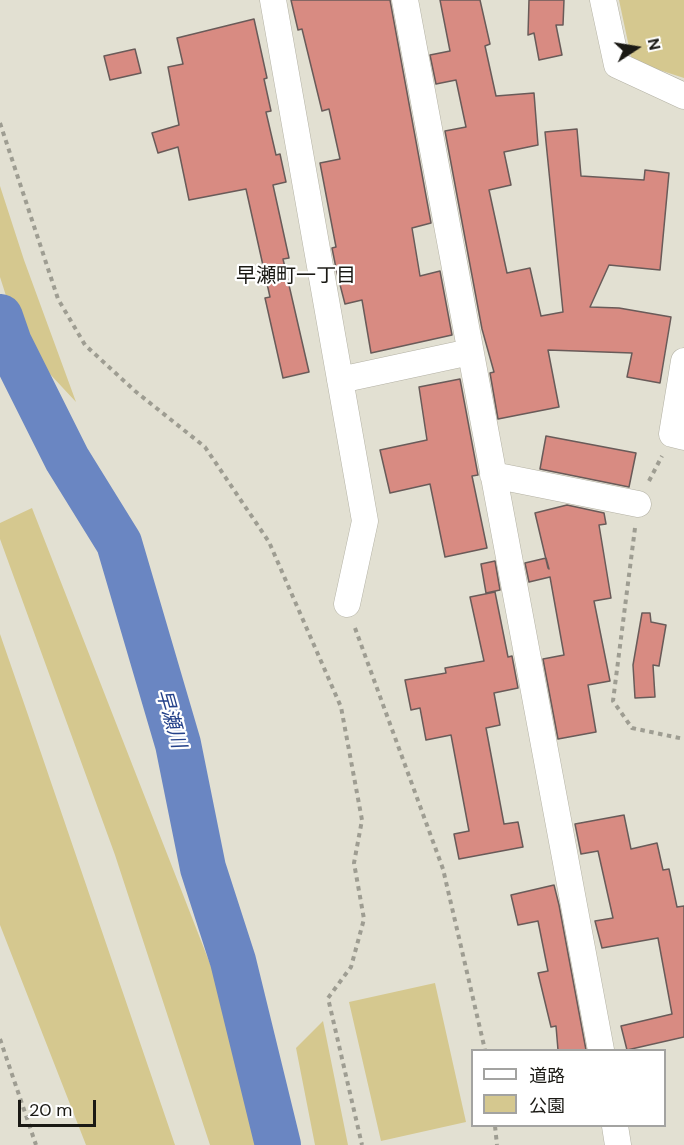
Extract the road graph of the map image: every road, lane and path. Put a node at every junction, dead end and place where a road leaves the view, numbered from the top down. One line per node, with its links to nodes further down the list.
1 (273, 0): 8 (street)
2 (405, 0): 6 (street)
3 (603, 0): 4 (street)
4 (684, 96)
5 (0, 123): 20 (path)
6 (470, 352): 8 (street); 10 (street)
7 (684, 362): 9 (street)
8 (340, 380): 12 (street)
9 (678, 436): 11 (path)
10 (493, 475): 11 (street); 16 (street)
11 (638, 504): 13 (path)
12 (346, 604): 15 (path)
13 (684, 739)
14 (0, 1039): 19 (path)
15 (485, 1049)
16 (601, 1049)
17 (495, 1127): 21 (path)
18 (615, 1127): 22 (street)
19 (36, 1145)
20 (362, 1145)
21 (497, 1145)
22 (618, 1145)

